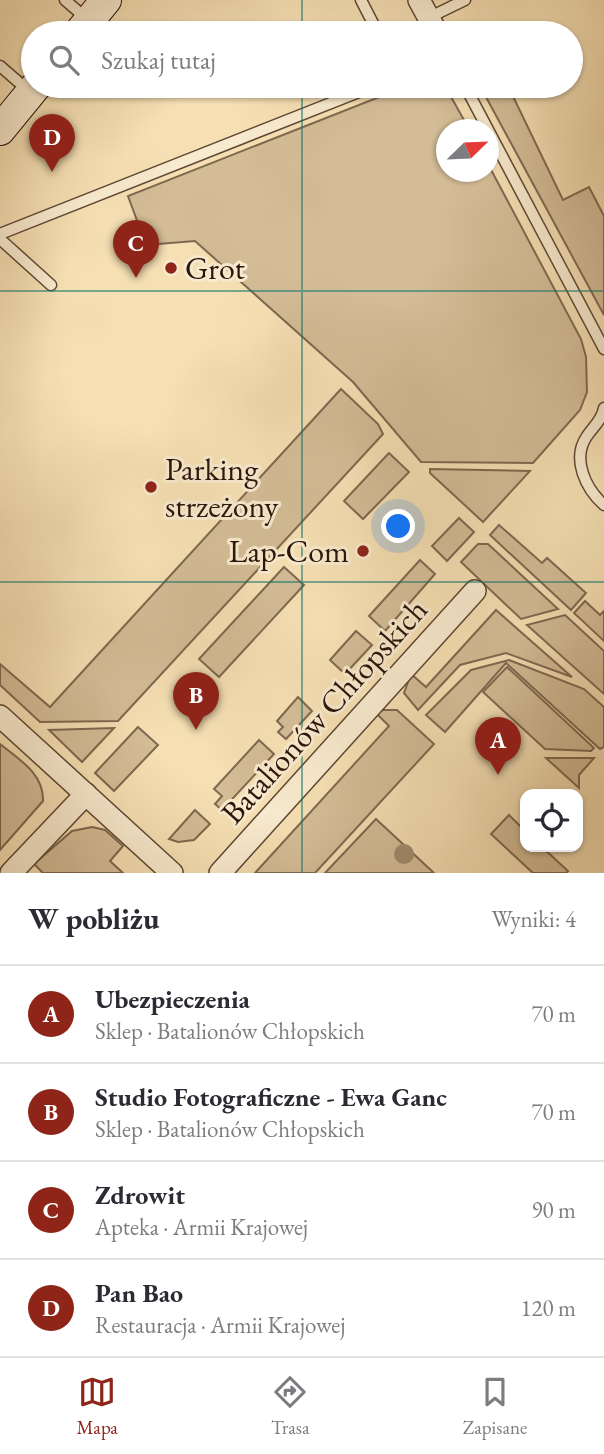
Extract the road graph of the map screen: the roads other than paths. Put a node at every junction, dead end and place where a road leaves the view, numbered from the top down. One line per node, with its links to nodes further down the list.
1 (65, 0): 5 (lane)
2 (361, 0): 6 (lane)
3 (465, 0): 4 (lane)
4 (428, 17)
5 (91, 18)
6 (372, 21)
7 (0, 66): 8 (lane)
8 (21, 81)
9 (26, 98): 12 (street)
10 (344, 98): 13 (lane)
11 (471, 98): 15 (lane)
12 (0, 130)
13 (0, 236): 14 (lane)
14 (51, 285)
15 (604, 349)
16 (604, 413): 17 (lane)
17 (604, 505)
18 (475, 591): 23 (street, Batalionów Chłopskich)
19 (0, 716): 20 (street)
20 (86, 794): 21 (street); 22 (street)
21 (11, 873)
22 (172, 873)
23 (220, 873)

